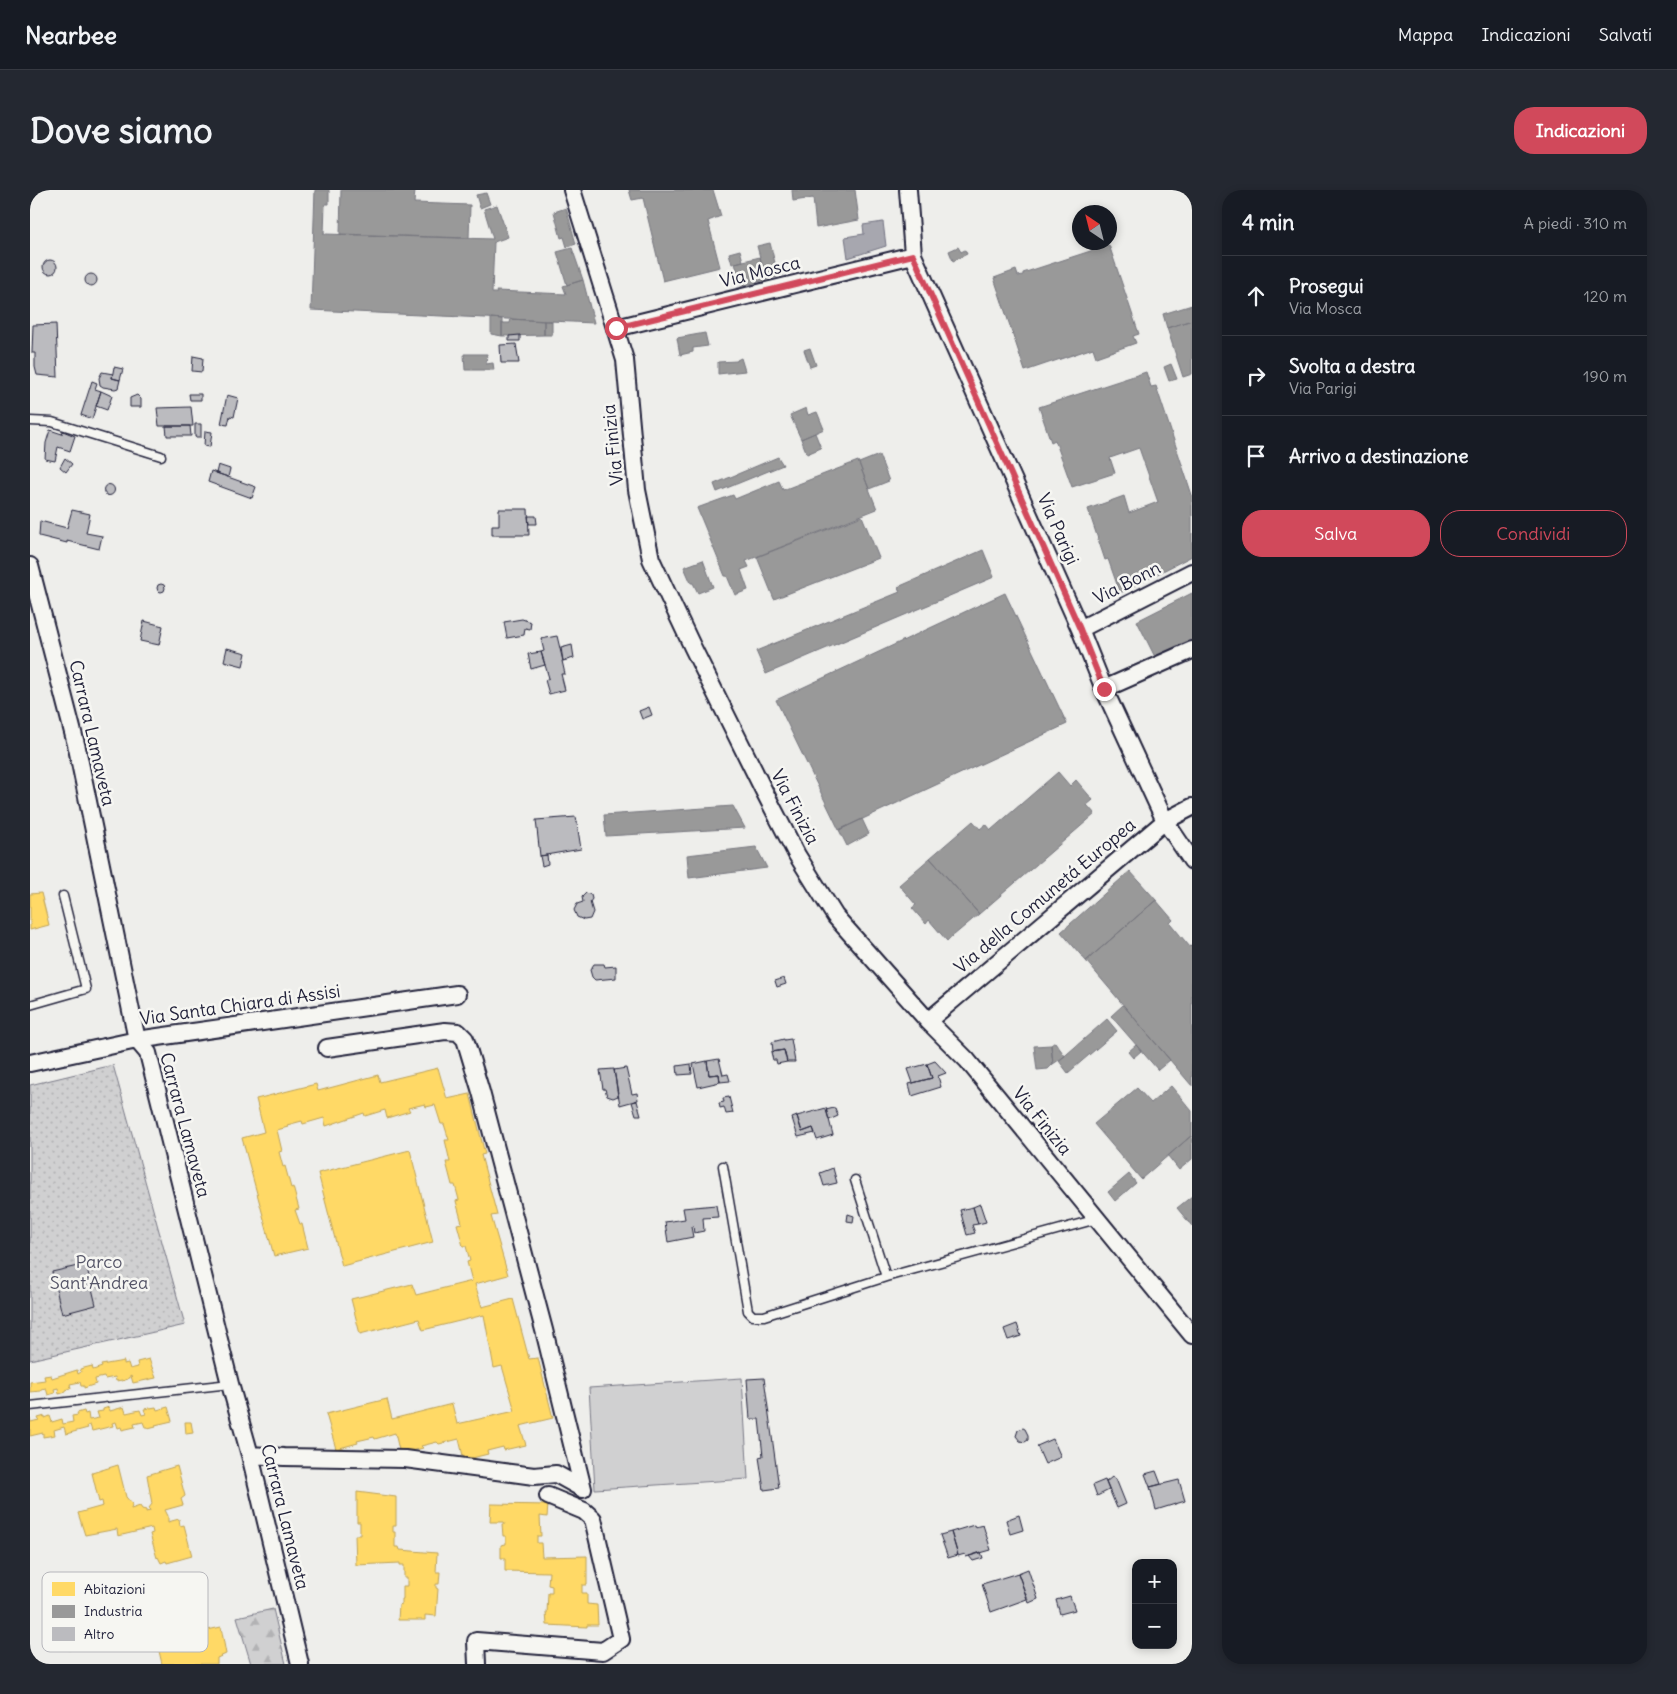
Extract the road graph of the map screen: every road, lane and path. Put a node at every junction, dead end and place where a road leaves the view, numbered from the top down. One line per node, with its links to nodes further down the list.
1 (572, 190): 4 (street, Via Finizia)
2 (908, 190): 3 (street, Via Parigi)
3 (913, 255): 4 (street, Via Mosca); 9 (street, Via Parigi)
4 (616, 328): 18 (street, Via Finizia)
5 (30, 422): 6 (lane)
6 (161, 456)
7 (30, 566): 19 (street, Carrara Lamaveta)
8 (1192, 572): 9 (street, Via Bonn)
9 (1080, 629): 11 (street, Via Parigi)
10 (1192, 650): 11 (street)
11 (1104, 689): 13 (street, Via Parigi)
12 (1192, 807): 13 (street, Via della Comunetá Europea)
13 (1165, 821): 14 (street, Via Parigi); 18 (street, Via della Comunetá Europea)
14 (1192, 861)
15 (63, 896): 17 (lane)
16 (457, 994): 19 (street, Via Santa Chiara di Assisi)
17 (30, 1005)
18 (928, 1021): 24 (street, Via Finizia)
19 (137, 1040): 21 (street, Via Santa Chiara di Assisi); 27 (street, Carrara Lamaveta)
20 (327, 1048): 29 (street)
21 (30, 1063)
22 (723, 1166): 25 (lane)
23 (855, 1180): 25 (lane)
24 (1097, 1219): 25 (lane); 26 (street, Via Finizia)
25 (886, 1277)
26 (1192, 1335)
27 (230, 1384): 28 (lane); 29 (street, Carrara Lamaveta)
28 (30, 1406)
29 (250, 1455): 31 (street, Carrara Lamaveta)
30 (548, 1496): 32 (street)
31 (300, 1664)
32 (477, 1664)

